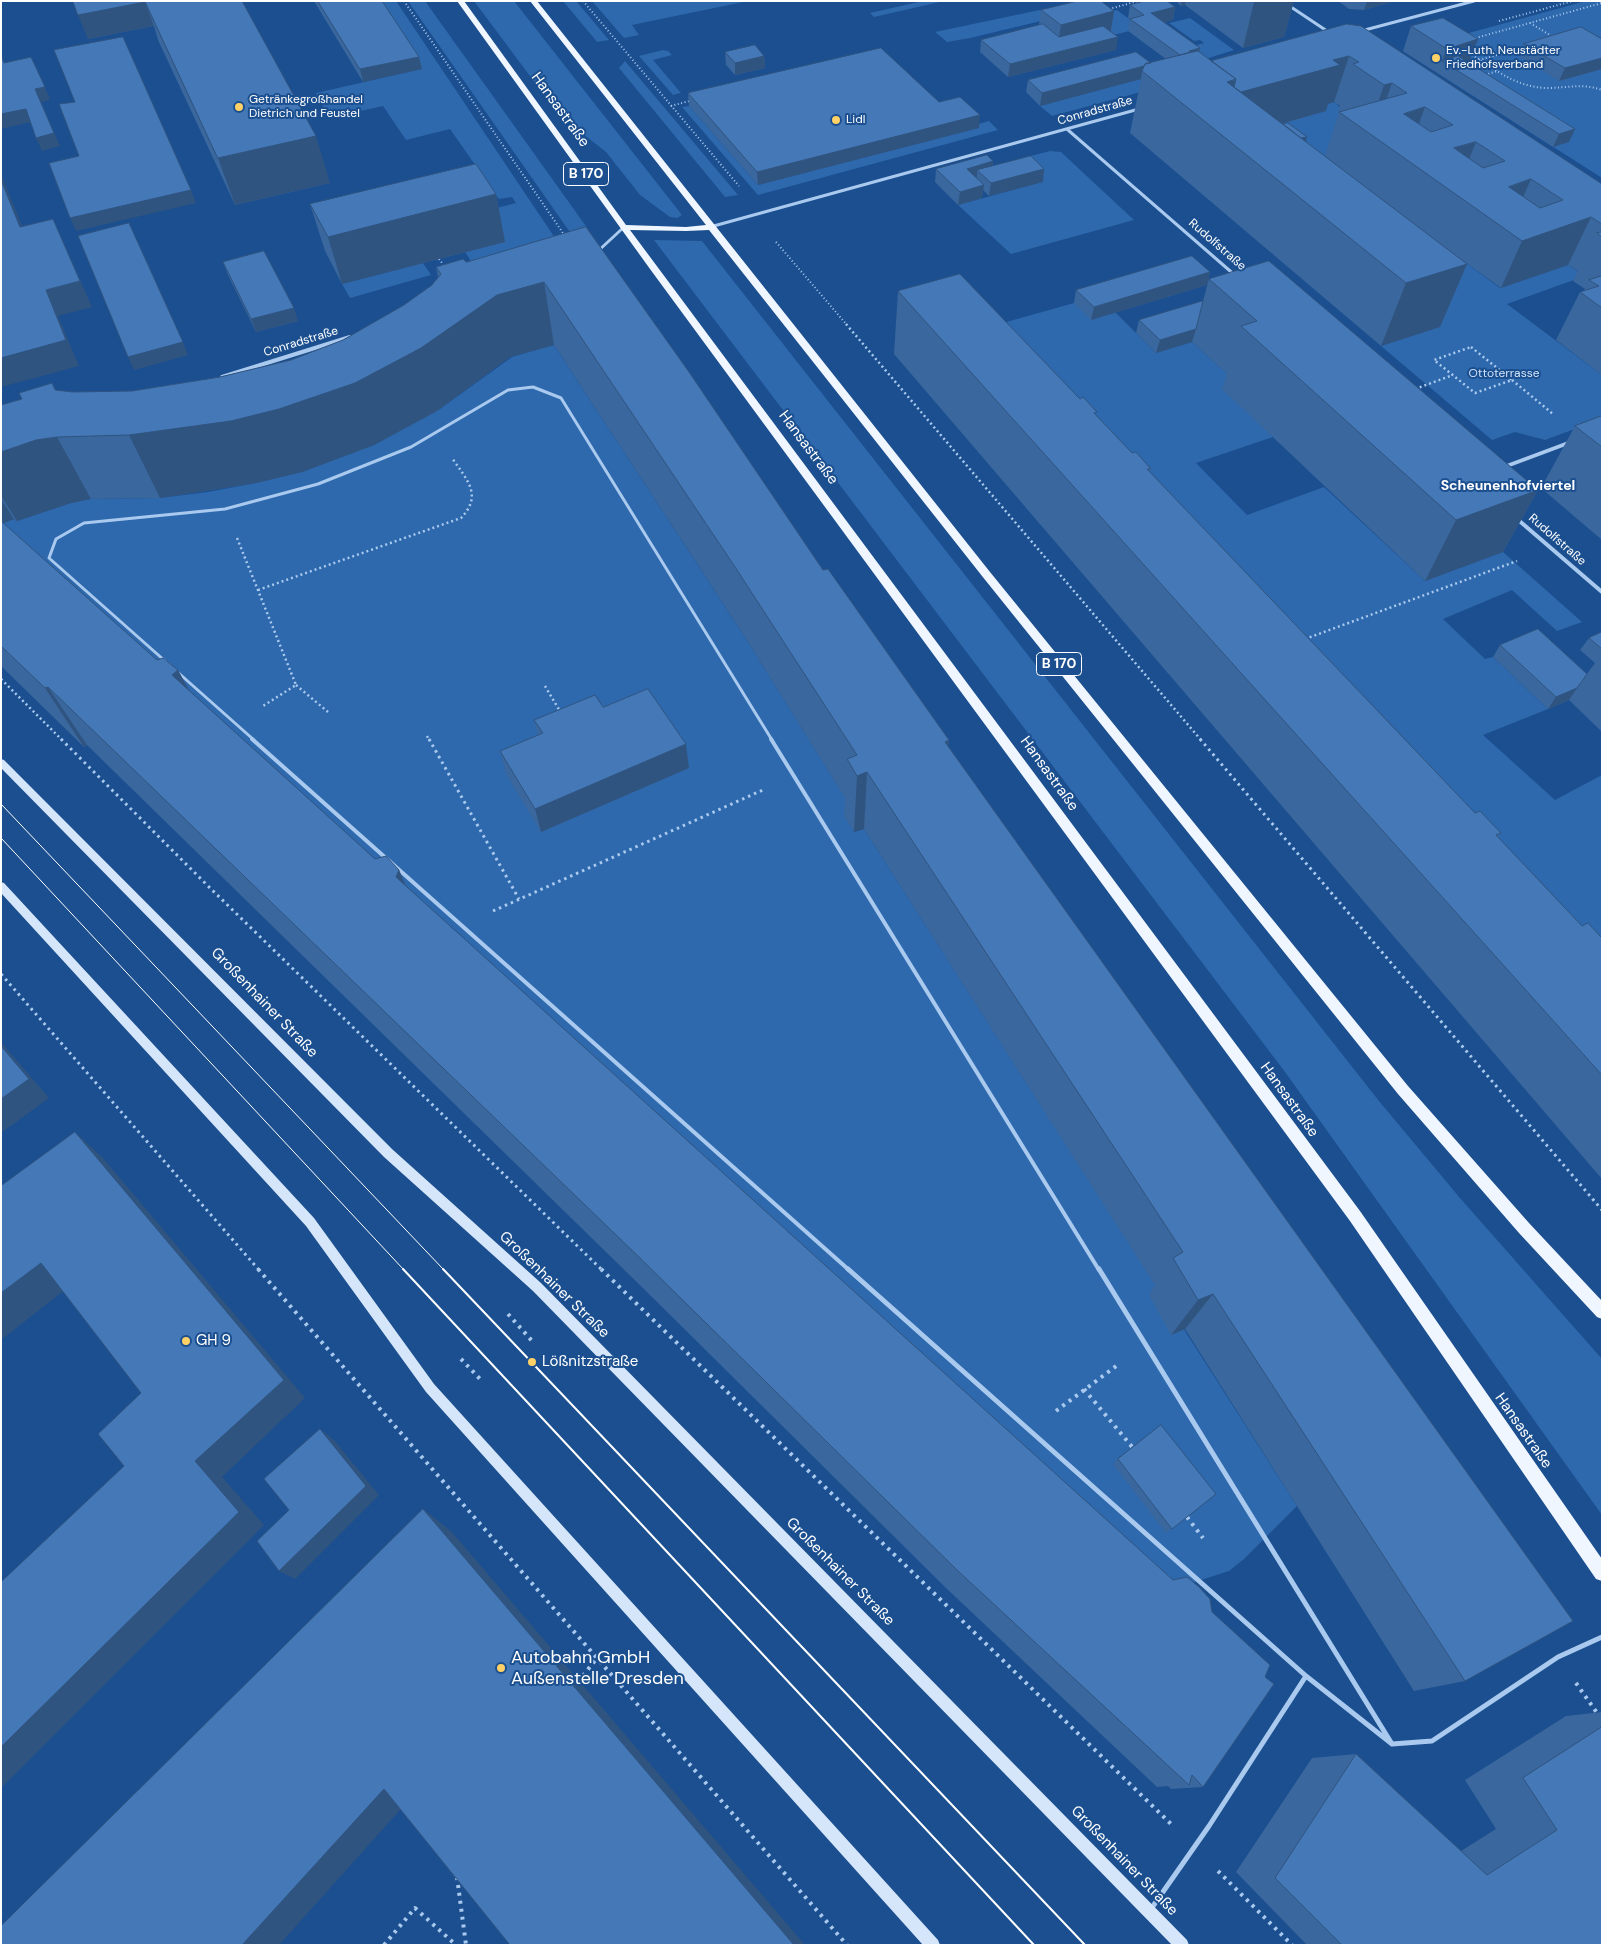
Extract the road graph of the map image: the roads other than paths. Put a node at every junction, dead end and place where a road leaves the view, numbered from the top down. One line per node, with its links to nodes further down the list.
1 (460, 1): 9 (main road, Hansastraße / B 170)
2 (533, 1): 10 (main road, B 170)
3 (1282, 1): 6 (street)
4 (1474, 1): 5 (street)
5 (1355, 32)
6 (1336, 37)
7 (1143, 108): 8 (street, Conradstraße)
8 (1068, 130): 10 (street, Conradstraße); 12 (street, Rudolfstraße)
9 (624, 227): 10 (main road); 11 (street); 22 (main road, Hansastraße / B 170)
10 (710, 227): 21 (main road, B 170)
11 (584, 264)
12 (1245, 283)
13 (360, 334): 14 (street, Conradstraße)
14 (213, 380)
15 (1583, 437): 16 (street)
16 (1500, 469)
17 (1510, 512): 18 (street, Rudolfstraße)
18 (1602, 592)
19 (1, 762): 26 (main road, Großenhainer Straße)
20 (1, 886): 27 (main road)
21 (1602, 1312)
22 (1602, 1572)
23 (1602, 1637): 25 (lane)
24 (1306, 1676): 25 (lane); 25 (lane); 26 (lane)
25 (1392, 1744)
26 (1150, 1910): 28 (main road, Großenhainer Straße)
27 (933, 1945)
28 (1182, 1945)

